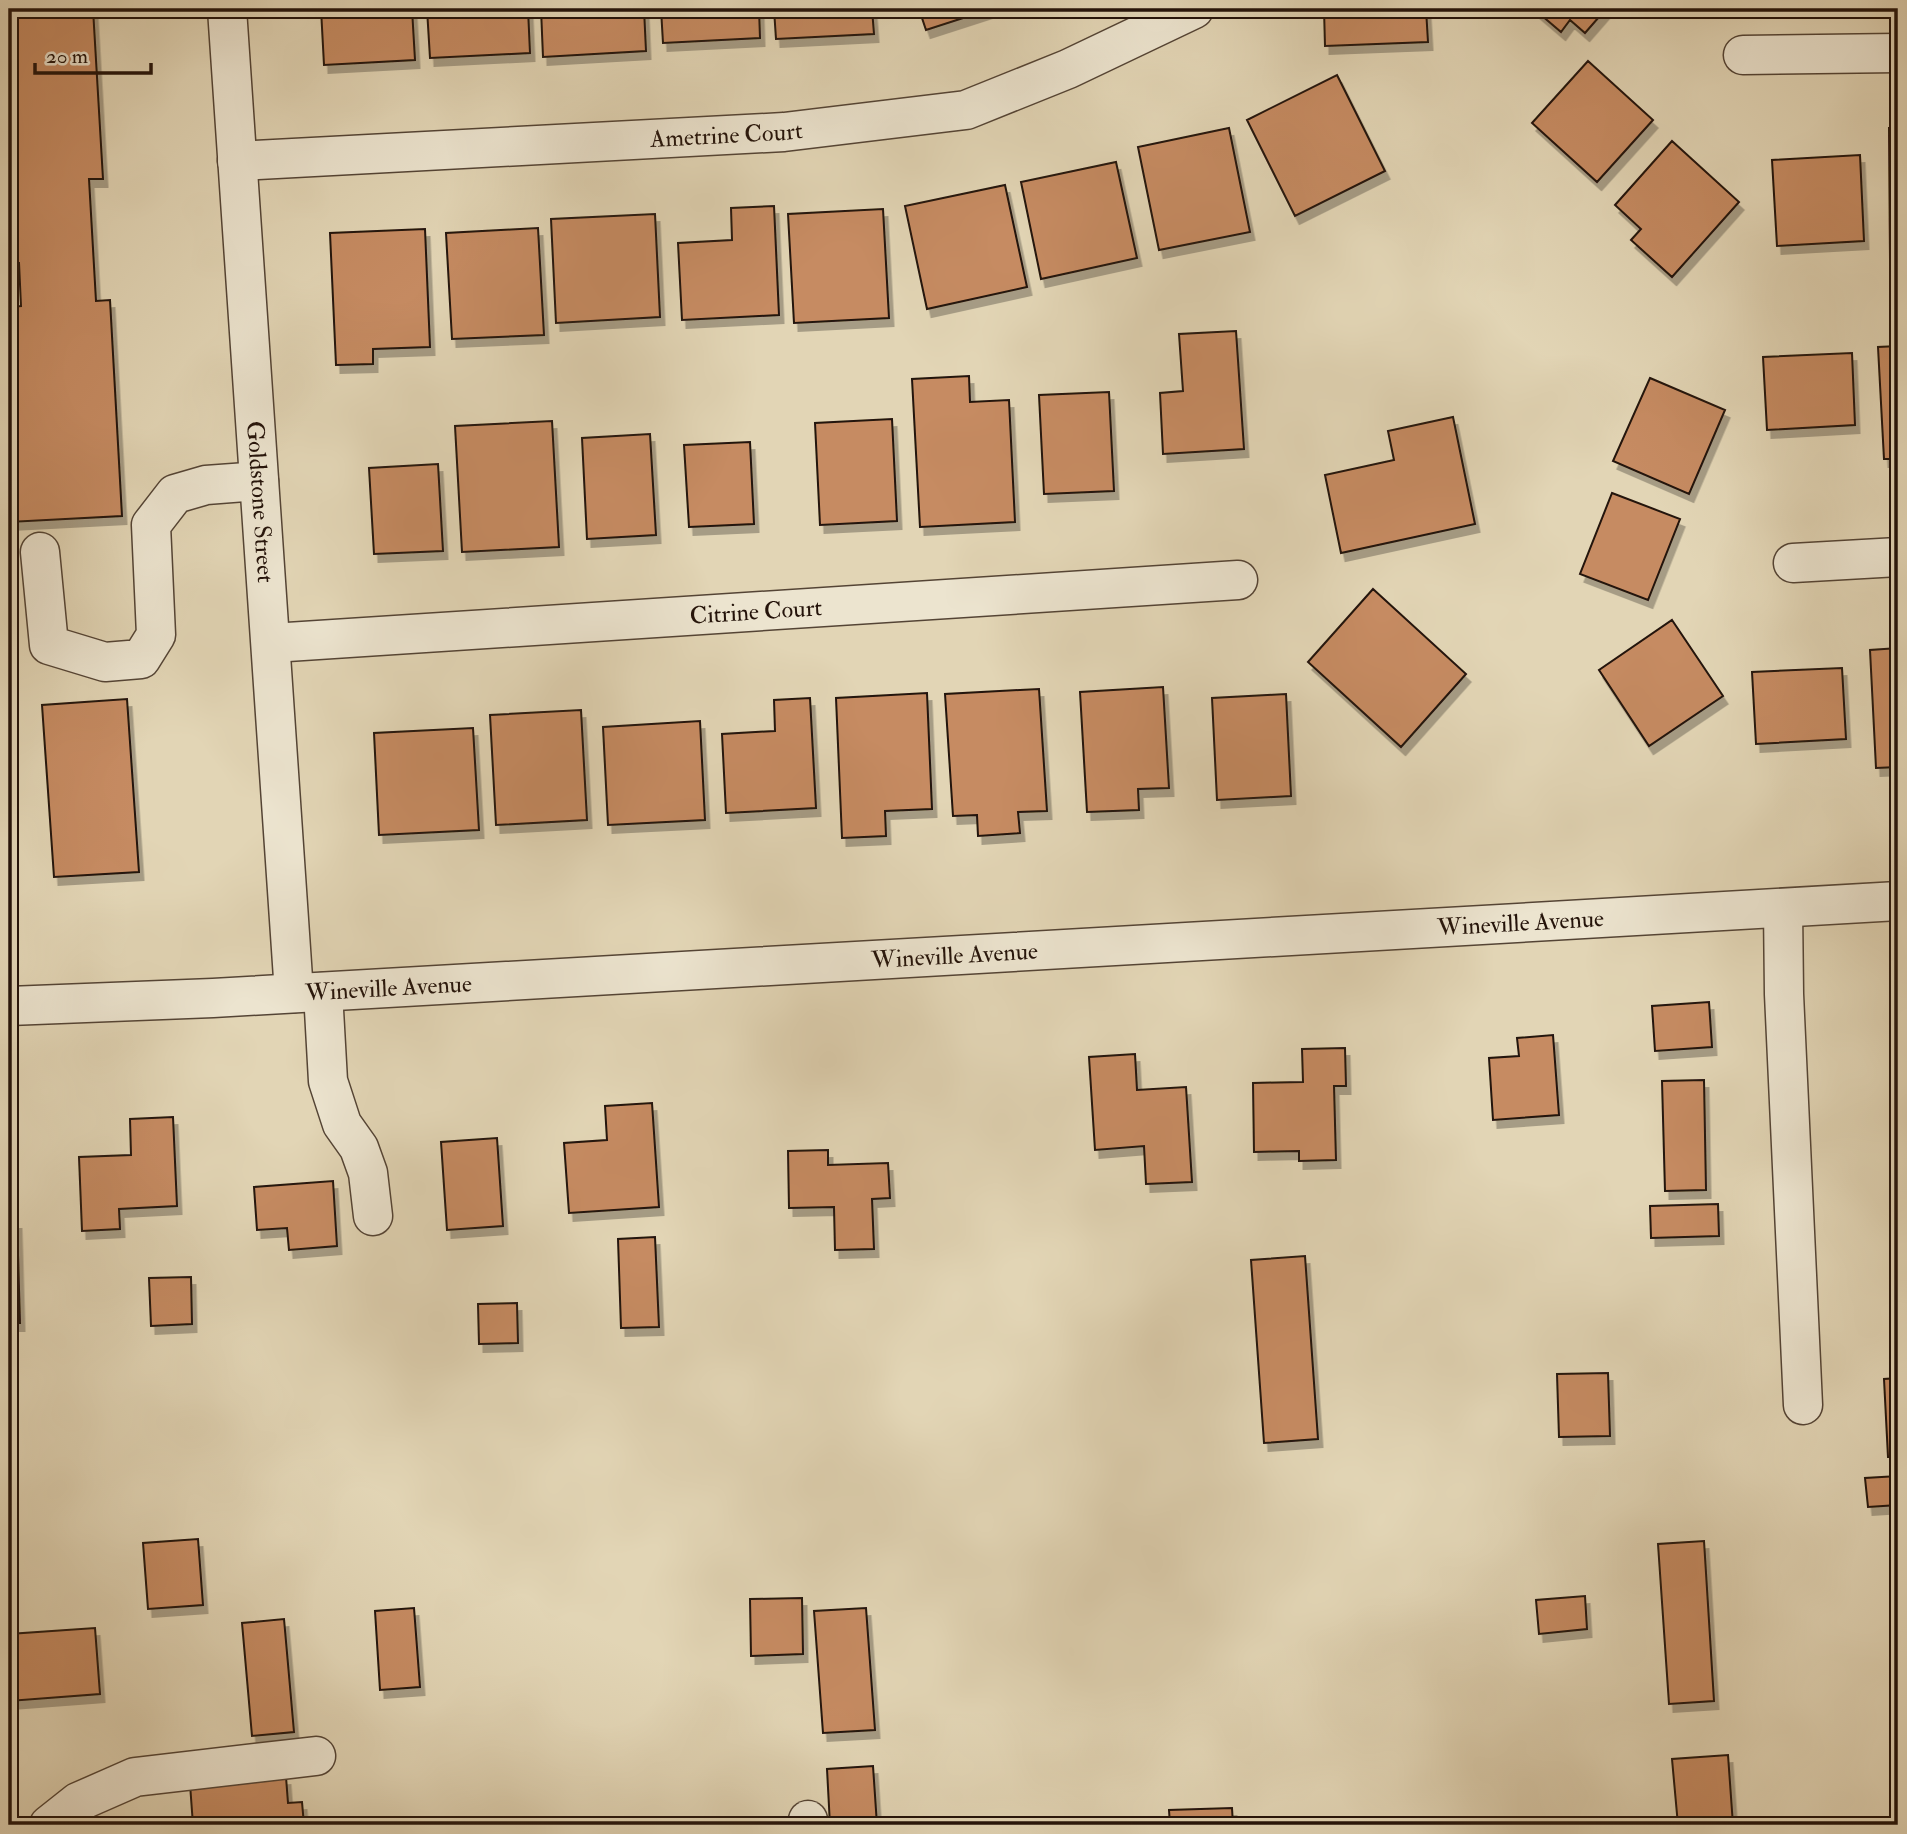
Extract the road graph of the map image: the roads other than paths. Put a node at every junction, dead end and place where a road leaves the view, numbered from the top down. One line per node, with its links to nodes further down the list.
1 (227, 9): 5 (street, Goldstone Street)
2 (1194, 9): 5 (street, Ametrine Court)
3 (1898, 52): 4 (street)
4 (1743, 55)
5 (237, 161): 6 (street, Goldstone Street)
6 (258, 481): 7 (street); 11 (street, Goldstone Street)
7 (40, 552)
8 (1898, 557): 9 (street)
9 (1793, 563)
10 (1238, 580): 11 (street, Citrine Court)
11 (272, 643): 14 (street, Goldstone Street)
12 (1898, 901): 13 (street, Wineville Avenue)
13 (1783, 908): 14 (street, Wineville Avenue); 17 (street)
14 (309, 992): 15 (street, Wineville Avenue); 16 (street, Goldstone Street)
15 (9, 1006)
16 (373, 1216)
17 (1803, 1405)
18 (316, 1756): 19 (street)
19 (49, 1825)

